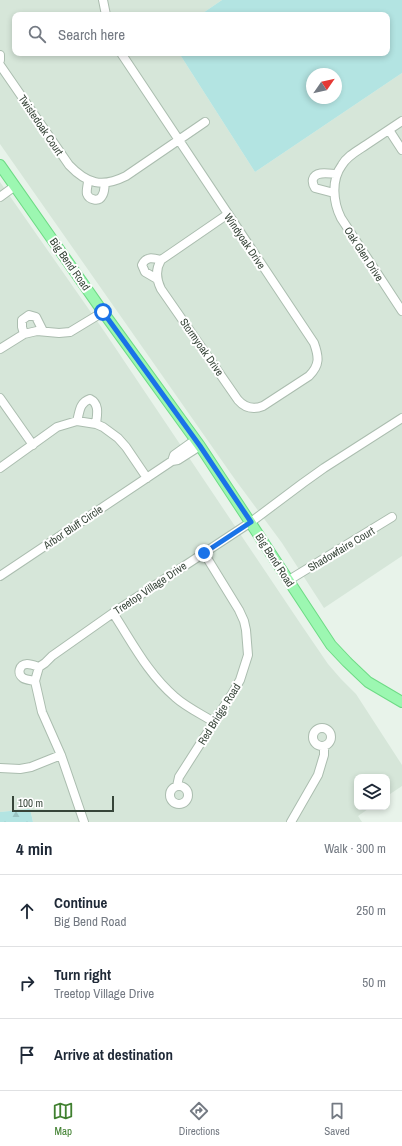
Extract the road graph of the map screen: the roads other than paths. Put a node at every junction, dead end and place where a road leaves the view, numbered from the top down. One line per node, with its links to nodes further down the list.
1 (103, 0): 2 (street)
2 (105, 12)
3 (0, 55): 5 (street)
4 (123, 56): 10 (street, Windyoak Drive)
5 (0, 60)
6 (0, 65): 14 (street, Twistedoak Court)
7 (402, 121): 9 (street, Oak Glen Drive)
8 (205, 122): 10 (street)
9 (389, 130): 11 (street); 13 (street, Oak Glen Drive)
10 (178, 140): 15 (street); 19 (street, Windyoak Drive)
11 (402, 150)
12 (1, 168): 16 (main road, Big Bend Road)
13 (337, 174): 17 (street, Oak Glen Drive); 17 (street)
14 (88, 181): 15 (street); 15 (street)
15 (105, 183)
16 (15, 186): 18 (street); 23 (main road, Big Bend Road)
17 (334, 193): 22 (street, Oak Glen Drive)
18 (0, 198)
19 (228, 214): 20 (street, Stormyoak Drive); 28 (street, Windyoak Drive)
20 (161, 260): 21 (street); 21 (street, Stormyoak Drive)
21 (157, 279): 28 (street, Stormyoak Drive)
22 (402, 311)
23 (103, 312): 24 (street); 32 (main road, Big Bend Road)
24 (43, 331): 25 (street); 25 (street)
25 (24, 334): 26 (street)
26 (0, 349)
27 (0, 398): 33 (street)
28 (253, 408)
29 (402, 418): 37 (street, Treetop Village Drive)
30 (78, 421): 31 (street); 31 (street); 33 (street)
31 (96, 424): 35 (street)
32 (198, 443): 35 (street, Arbor Bluff Circle); 37 (main road, Big Bend Road)
33 (33, 445): 34 (street)
34 (0, 468)
35 (147, 478): 39 (street, Arbor Bluff Circle)
36 (392, 517): 40 (street, Shadowfaire Court)
37 (251, 522): 38 (street, Treetop Village Drive); 40 (main road, Big Bend Road)
38 (204, 553): 41 (street, Treetop Village Drive); 45 (street, Red Bridge Road)
39 (0, 576)
40 (289, 580): 44 (main road, Big Bend Road)
41 (113, 613): 42 (street, Treetop Village Drive); 45 (street)
42 (39, 667): 43 (street); 43 (street)
43 (35, 681): 47 (street)
44 (402, 702)
45 (214, 722): 49 (street, Red Bridge Road)
46 (324, 746): 51 (street)
47 (61, 755): 48 (street); 50 (street)
48 (0, 768)
49 (177, 786)
50 (84, 822)
51 (291, 822)

